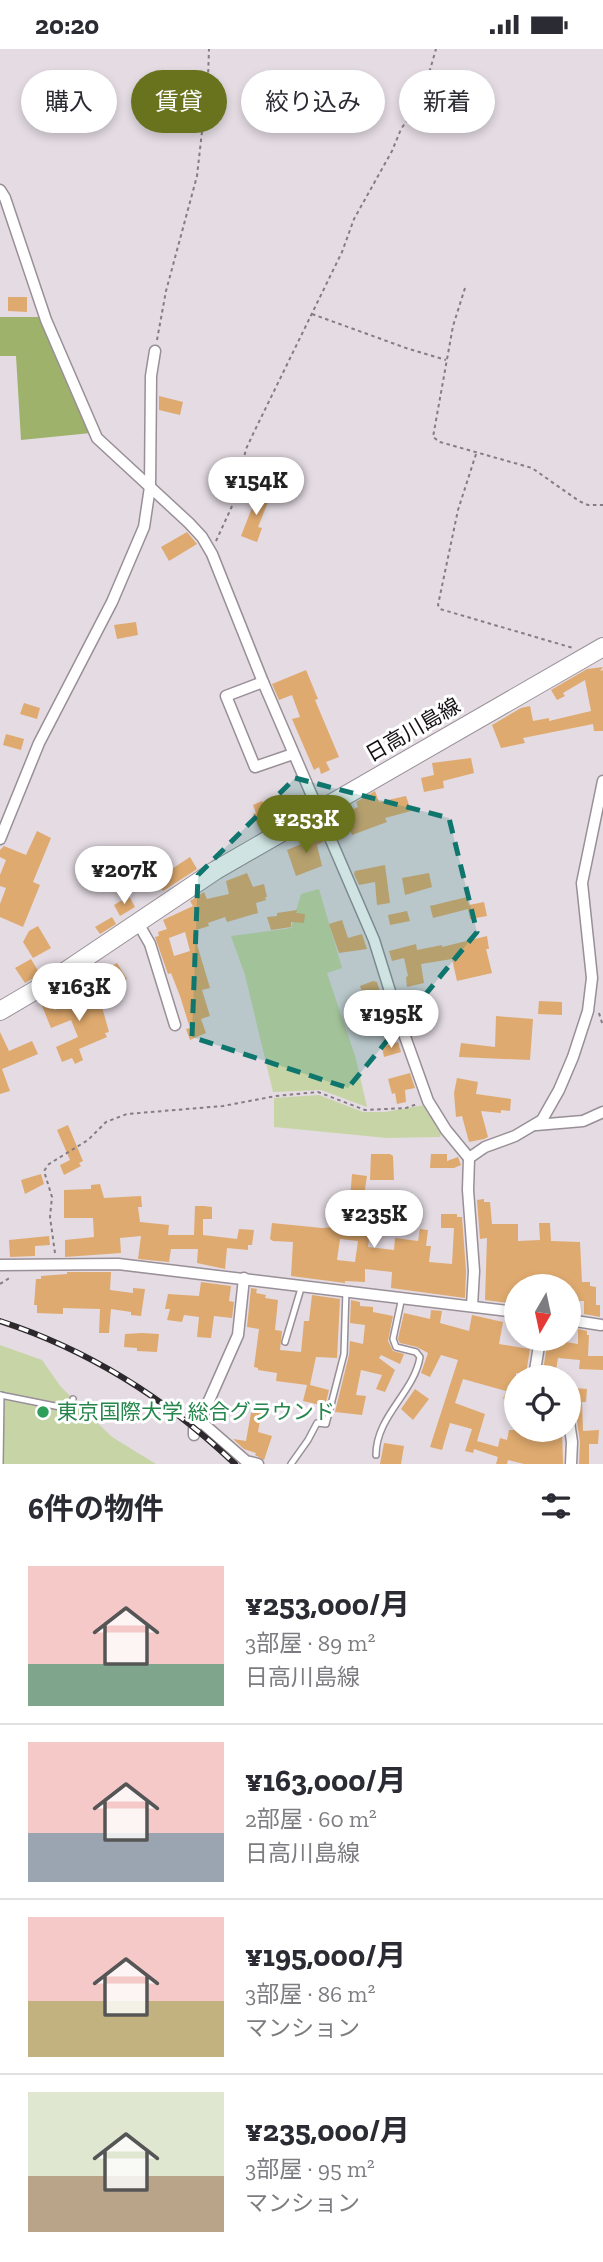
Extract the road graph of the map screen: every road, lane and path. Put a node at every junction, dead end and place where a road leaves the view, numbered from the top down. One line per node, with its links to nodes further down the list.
1 (209, 49): 6 (path)
2 (436, 49): 5 (path)
3 (0, 190): 9 (street)
4 (465, 288): 7 (path)
5 (312, 313): 7 (path); 11 (path)
6 (155, 351): 9 (street)
7 (447, 360): 8 (path)
8 (477, 453): 10 (path); 13 (path)
9 (150, 487): 11 (street); 18 (street)
10 (603, 505)
11 (211, 552): 14 (street)
12 (603, 647): 13 (main road, 日高川島線)
13 (583, 659): 17 (main road, 日高川島線)
14 (262, 682): 15 (street); 15 (street)
15 (293, 754): 17 (street)
16 (603, 781): 24 (street)
17 (317, 811): 19 (main road, 日高川島線); 22 (street)
18 (0, 839)
19 (138, 923): 20 (main road, 日高川島線); 21 (street)
20 (0, 1011)
21 (175, 1025)
22 (428, 1101): 25 (street); 26 (path)
23 (603, 1112): 24 (street)
24 (533, 1125): 25 (street)
25 (469, 1158): 32 (street)
26 (56, 1264): 27 (street); 28 (street)
27 (0, 1265)
28 (244, 1278): 29 (street); 42 (street)
29 (302, 1285): 30 (street); 36 (lane)
30 (346, 1290): 31 (street); 43 (lane)
31 (402, 1297): 32 (street); 40 (lane)
32 (472, 1306): 33 (street)
33 (504, 1310)
34 (581, 1322): 35 (street)
35 (601, 1325)
36 (285, 1342)
37 (1, 1395): 38 (lane); 41 (lane)
38 (73, 1399)
39 (572, 1442): 44 (street)
40 (376, 1455)
41 (0, 1464)
42 (258, 1464)
43 (291, 1464)
44 (571, 1464)

